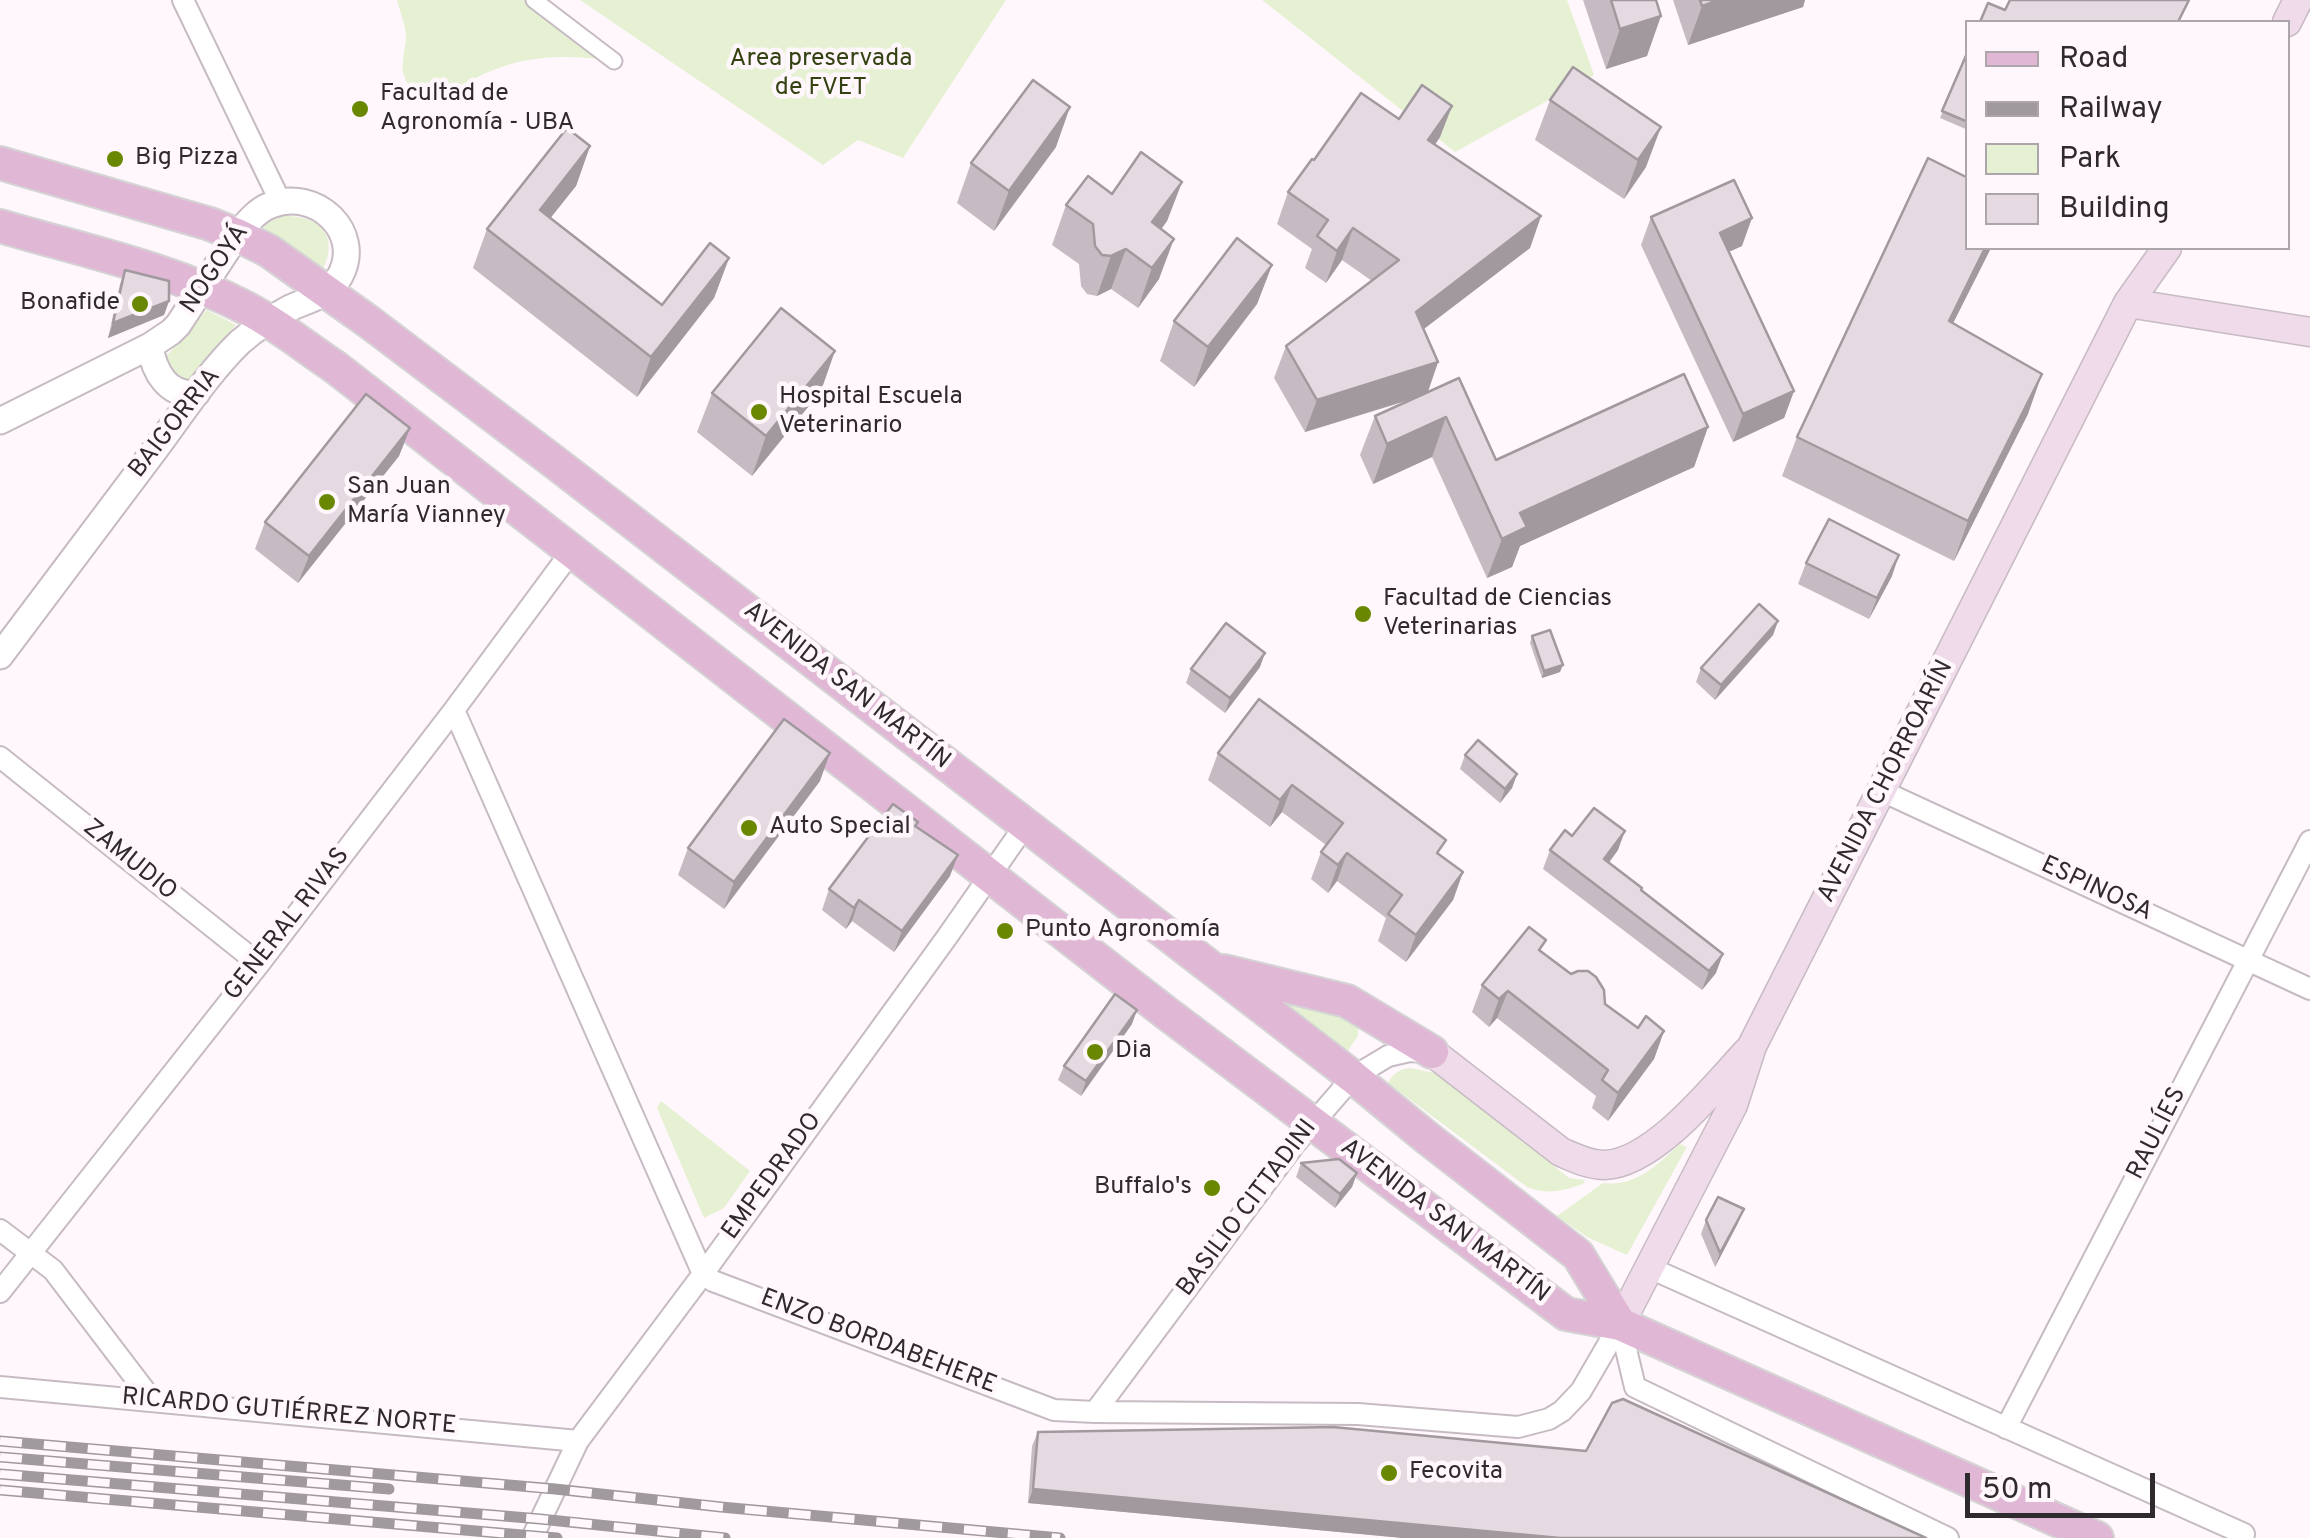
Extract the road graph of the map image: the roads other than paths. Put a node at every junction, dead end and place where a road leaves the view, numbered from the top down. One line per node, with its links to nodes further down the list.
1 (184, 0): 5 (street)
2 (534, 0): 3 (street)
3 (614, 60)
4 (0, 163): 7 (main road, AVENIDA SAN MARTÍN)
5 (280, 202): 7 (street, NOGOYÁ); 10 (street)
6 (0, 226): 9 (main road, AVENIDA SAN MARTÍN)
7 (238, 235): 9 (street, NOGOYÁ); 10 (main road, AVENIDA SAN MARTÍN)
8 (2166, 250): 11 (main road, AVENIDA CHORROARÍN)
9 (202, 288): 12 (main road, AVENIDA SAN MARTÍN); 14 (street, NOGOYÁ)
10 (327, 293): 12 (street, BAIGORRIA); 22 (main road, AVENIDA SAN MARTÍN)
11 (2128, 303): 13 (main road); 21 (main road, AVENIDA CHORROARÍN)
12 (268, 321): 15 (street, BAIGORRIA); 17 (main road, AVENIDA SAN MARTÍN)
13 (2310, 332)
14 (150, 346): 15 (street); 16 (street, NOGOYÁ)
15 (198, 393): 18 (street, BAIGORRIA)
16 (0, 421)
17 (571, 552): 19 (street, GENERAL RIVAS); 24 (main road, AVENIDA SAN MARTÍN)
18 (0, 656)
19 (454, 710): 26 (street, GENERAL RIVAS); 36 (street)
20 (0, 757): 26 (street, ZAMUDIO)
21 (1882, 791): 25 (street, ESPINOSA); 29 (main road, AVENIDA CHORROARÍN)
22 (1026, 824): 24 (street, EMPEDRADO); 27 (main road, AVENIDA SAN MARTÍN)
23 (2310, 841): 25 (street, RAULÍES)
24 (990, 874): 32 (main road, AVENIDA SAN MARTÍN); 36 (street, EMPEDRADO)
25 (2248, 960): 28 (street, ESPINOSA); 42 (street, RAULÍES)
26 (258, 964): 34 (street, GENERAL RIVAS)
27 (1210, 967): 30 (main road); 31 (main road, AVENIDA SAN MARTÍN)
28 (2310, 989)
29 (1752, 1046): 30 (main road); 35 (main road, AVENIDA CHORROARÍN)
30 (1432, 1052): 31 (street, BASILIO CITTADINI)
31 (1353, 1076): 32 (street, BASILIO CITTADINI); 38 (main road, AVENIDA SAN MARTÍN)
32 (1313, 1123): 38 (main road, AVENIDA SAN MARTÍN); 41 (street, BASILIO CITTADINI)
33 (0, 1230): 34 (street)
34 (30, 1254): 37 (street, GENERAL RIVAS); 40 (street)
35 (1650, 1268): 38 (main road, AVENIDA CHORROARÍN); 42 (street)
36 (703, 1274): 41 (street, ENZO BORDABEHERE); 43 (street, EMPEDRADO)
37 (0, 1292)
38 (1620, 1324): 41 (street, ENZO BORDABEHERE); 46 (street, AVENIDA SAN MARTÍN); 47 (main road, AVENIDA SAN MARTÍN)
39 (0, 1386): 40 (street, RICARDO GUTIÉRREZ NORTE)
40 (152, 1400): 43 (street, RICARDO GUTIÉRREZ NORTE)
41 (1094, 1412)
42 (2006, 1428): 44 (street)
43 (578, 1440): 45 (street, EMPEDRADO)
44 (2244, 1534)
45 (532, 1538)
46 (1948, 1538)
47 (2097, 1538)

